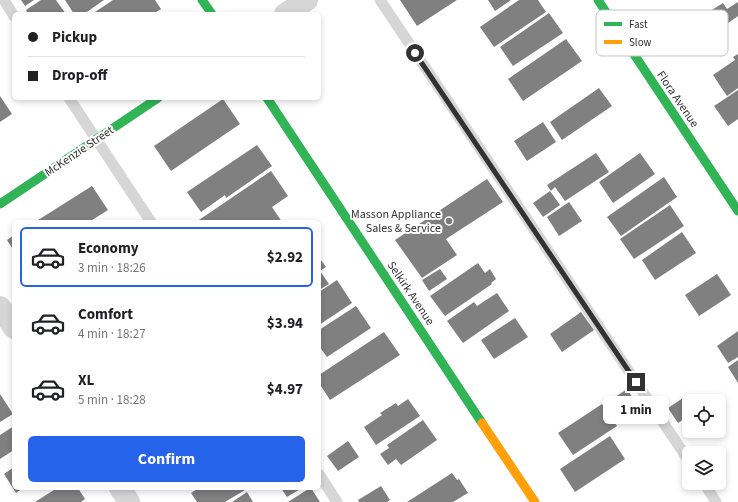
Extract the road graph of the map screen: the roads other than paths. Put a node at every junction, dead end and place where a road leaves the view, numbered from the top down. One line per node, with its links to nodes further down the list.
1 (4, 0): 9 (lane)
2 (202, 0): 7 (main road)
3 (307, 0): 8 (street)
4 (380, 0): 20 (lane)
5 (598, 0): 6 (main road, Flora Avenue)
6 (605, 10)
7 (211, 12)
8 (288, 12)
9 (12, 13)
10 (635, 56): 16 (main road, Flora Avenue)
11 (70, 100): 14 (lane)
12 (155, 100): 14 (main road, McKenzie Street)
13 (268, 100): 26 (main road, Selkirk Avenue)
14 (97, 140): 15 (main road, McKenzie Street); 17 (lane)
15 (0, 204)
16 (738, 211)
17 (150, 220)
18 (0, 307): 19 (street)
19 (12, 325)
20 (682, 451)
21 (321, 477): 25 (lane)
22 (121, 490): 24 (street)
23 (708, 490): 27 (lane)
24 (129, 502)
25 (337, 502)
26 (535, 502)
27 (716, 502)

